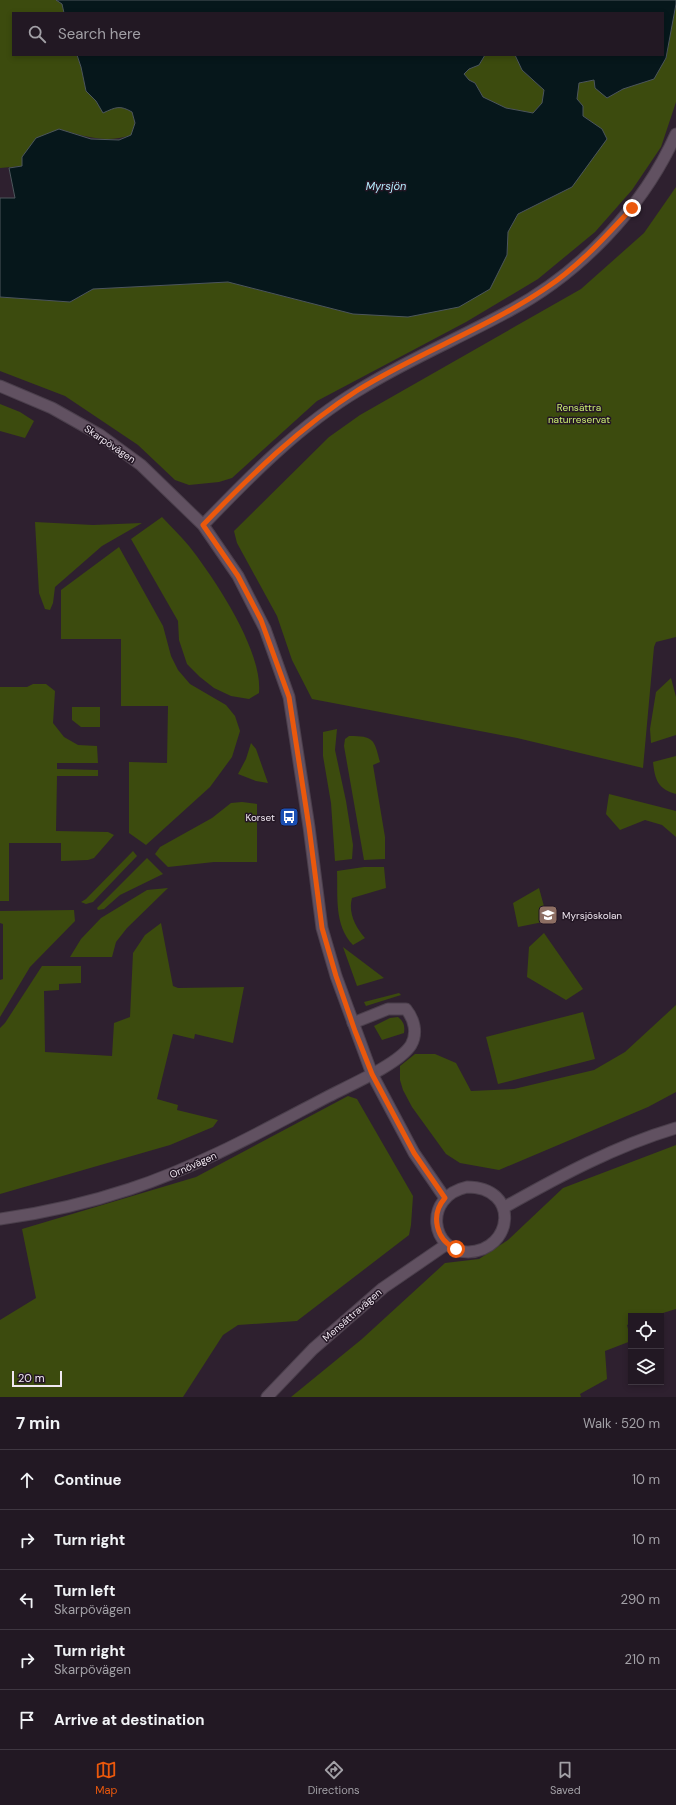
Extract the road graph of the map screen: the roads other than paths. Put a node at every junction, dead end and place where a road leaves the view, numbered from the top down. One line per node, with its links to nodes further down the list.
1 (676, 134): 3 (street)
2 (0, 386): 3 (street, Skarpövägen)
3 (203, 525): 4 (street, Skarpövägen)
4 (353, 1023): 5 (street, Skarpövägen); 5 (street, Ornövägen)
5 (372, 1074): 7 (street, Skarpövägen); 9 (street, Ornövägen)
6 (676, 1128): 8 (street)
7 (445, 1198): 8 (street); 10 (street)
8 (503, 1208): 10 (street)
9 (0, 1219)
10 (446, 1244): 11 (street, Mensättravägen)
11 (267, 1397)

